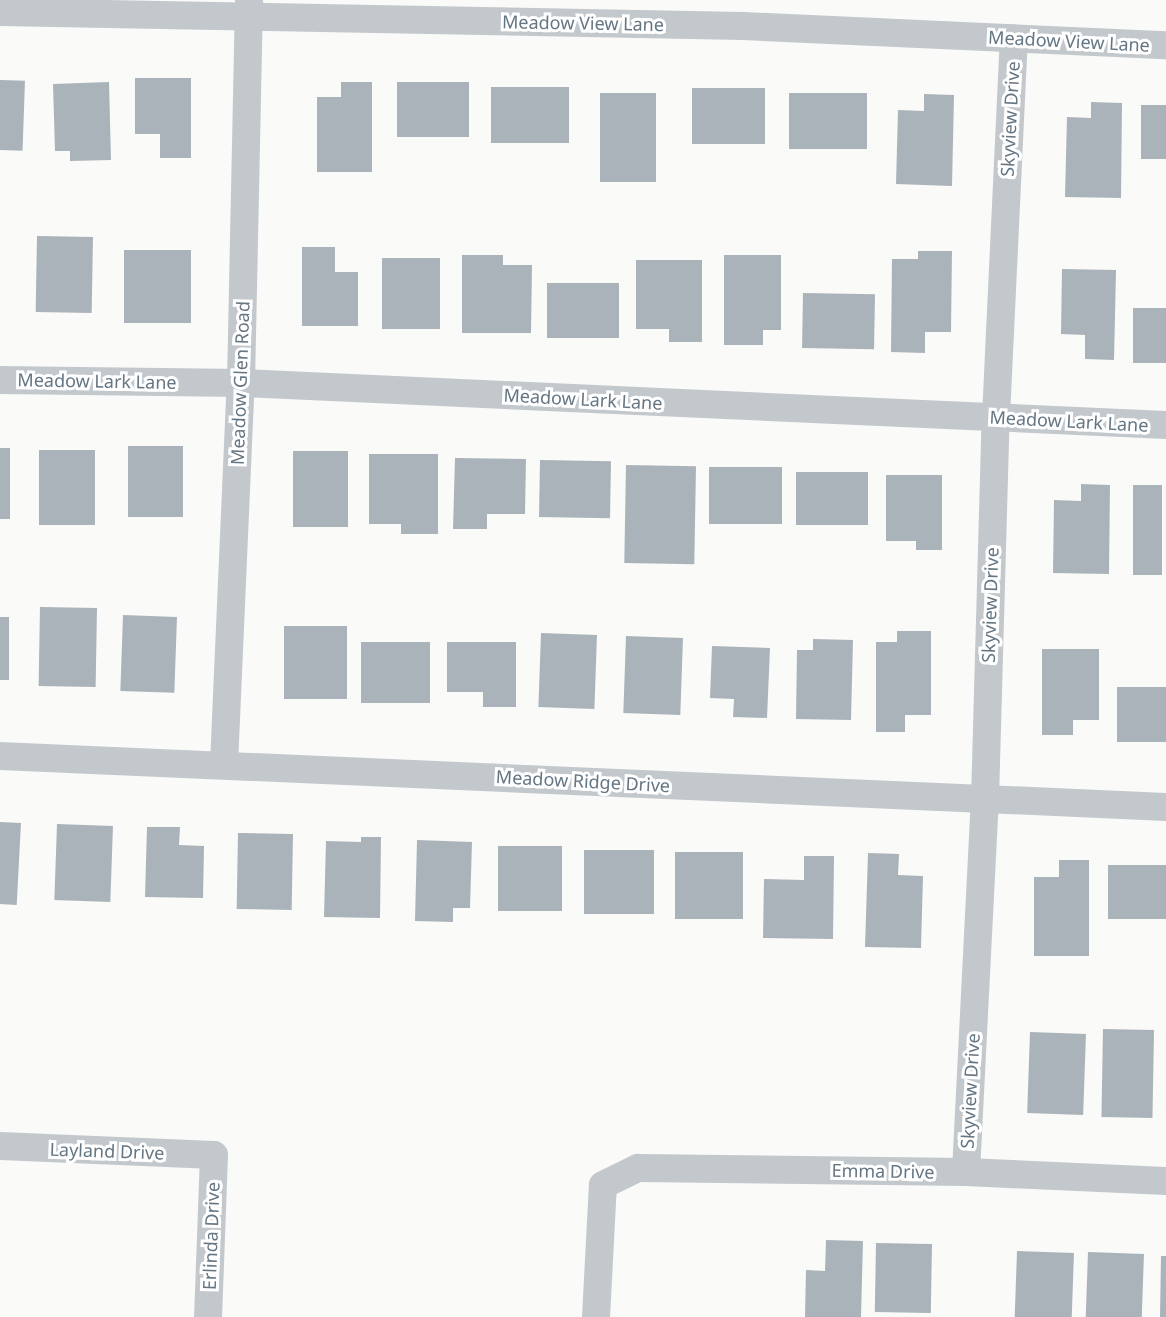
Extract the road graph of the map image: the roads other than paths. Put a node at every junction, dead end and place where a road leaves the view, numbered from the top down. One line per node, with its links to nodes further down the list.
1 (249, 8): 2 (street, Meadow View Lane); 3 (street, Meadow View Lane); 6 (street, Meadow Glen Road)
2 (0, 12)
3 (1014, 38): 4 (street, Meadow View Lane); 7 (street, Skyview Drive)
4 (1166, 45)
5 (0, 380): 6 (street, Meadow Lark Lane)
6 (241, 383): 7 (street, Meadow Lark Lane); 10 (street, Meadow Glen Road)
7 (996, 417): 8 (street, Meadow Lark Lane); 11 (street, Skyview Drive)
8 (1166, 425)
9 (0, 756): 10 (street, Meadow Ridge Drive)
10 (224, 765): 11 (street, Meadow Ridge Drive)
11 (985, 799): 12 (street, Meadow Ridge Drive); 15 (street, Skyview Drive)
12 (1166, 807)
13 (0, 1146): 14 (street, Layland Drive)
14 (214, 1155): 17 (street, Erlinda Drive)
15 (966, 1172): 16 (street, Emma Drive); 18 (street, Emma Drive)
16 (1166, 1181)
17 (208, 1317)
18 (596, 1317)

